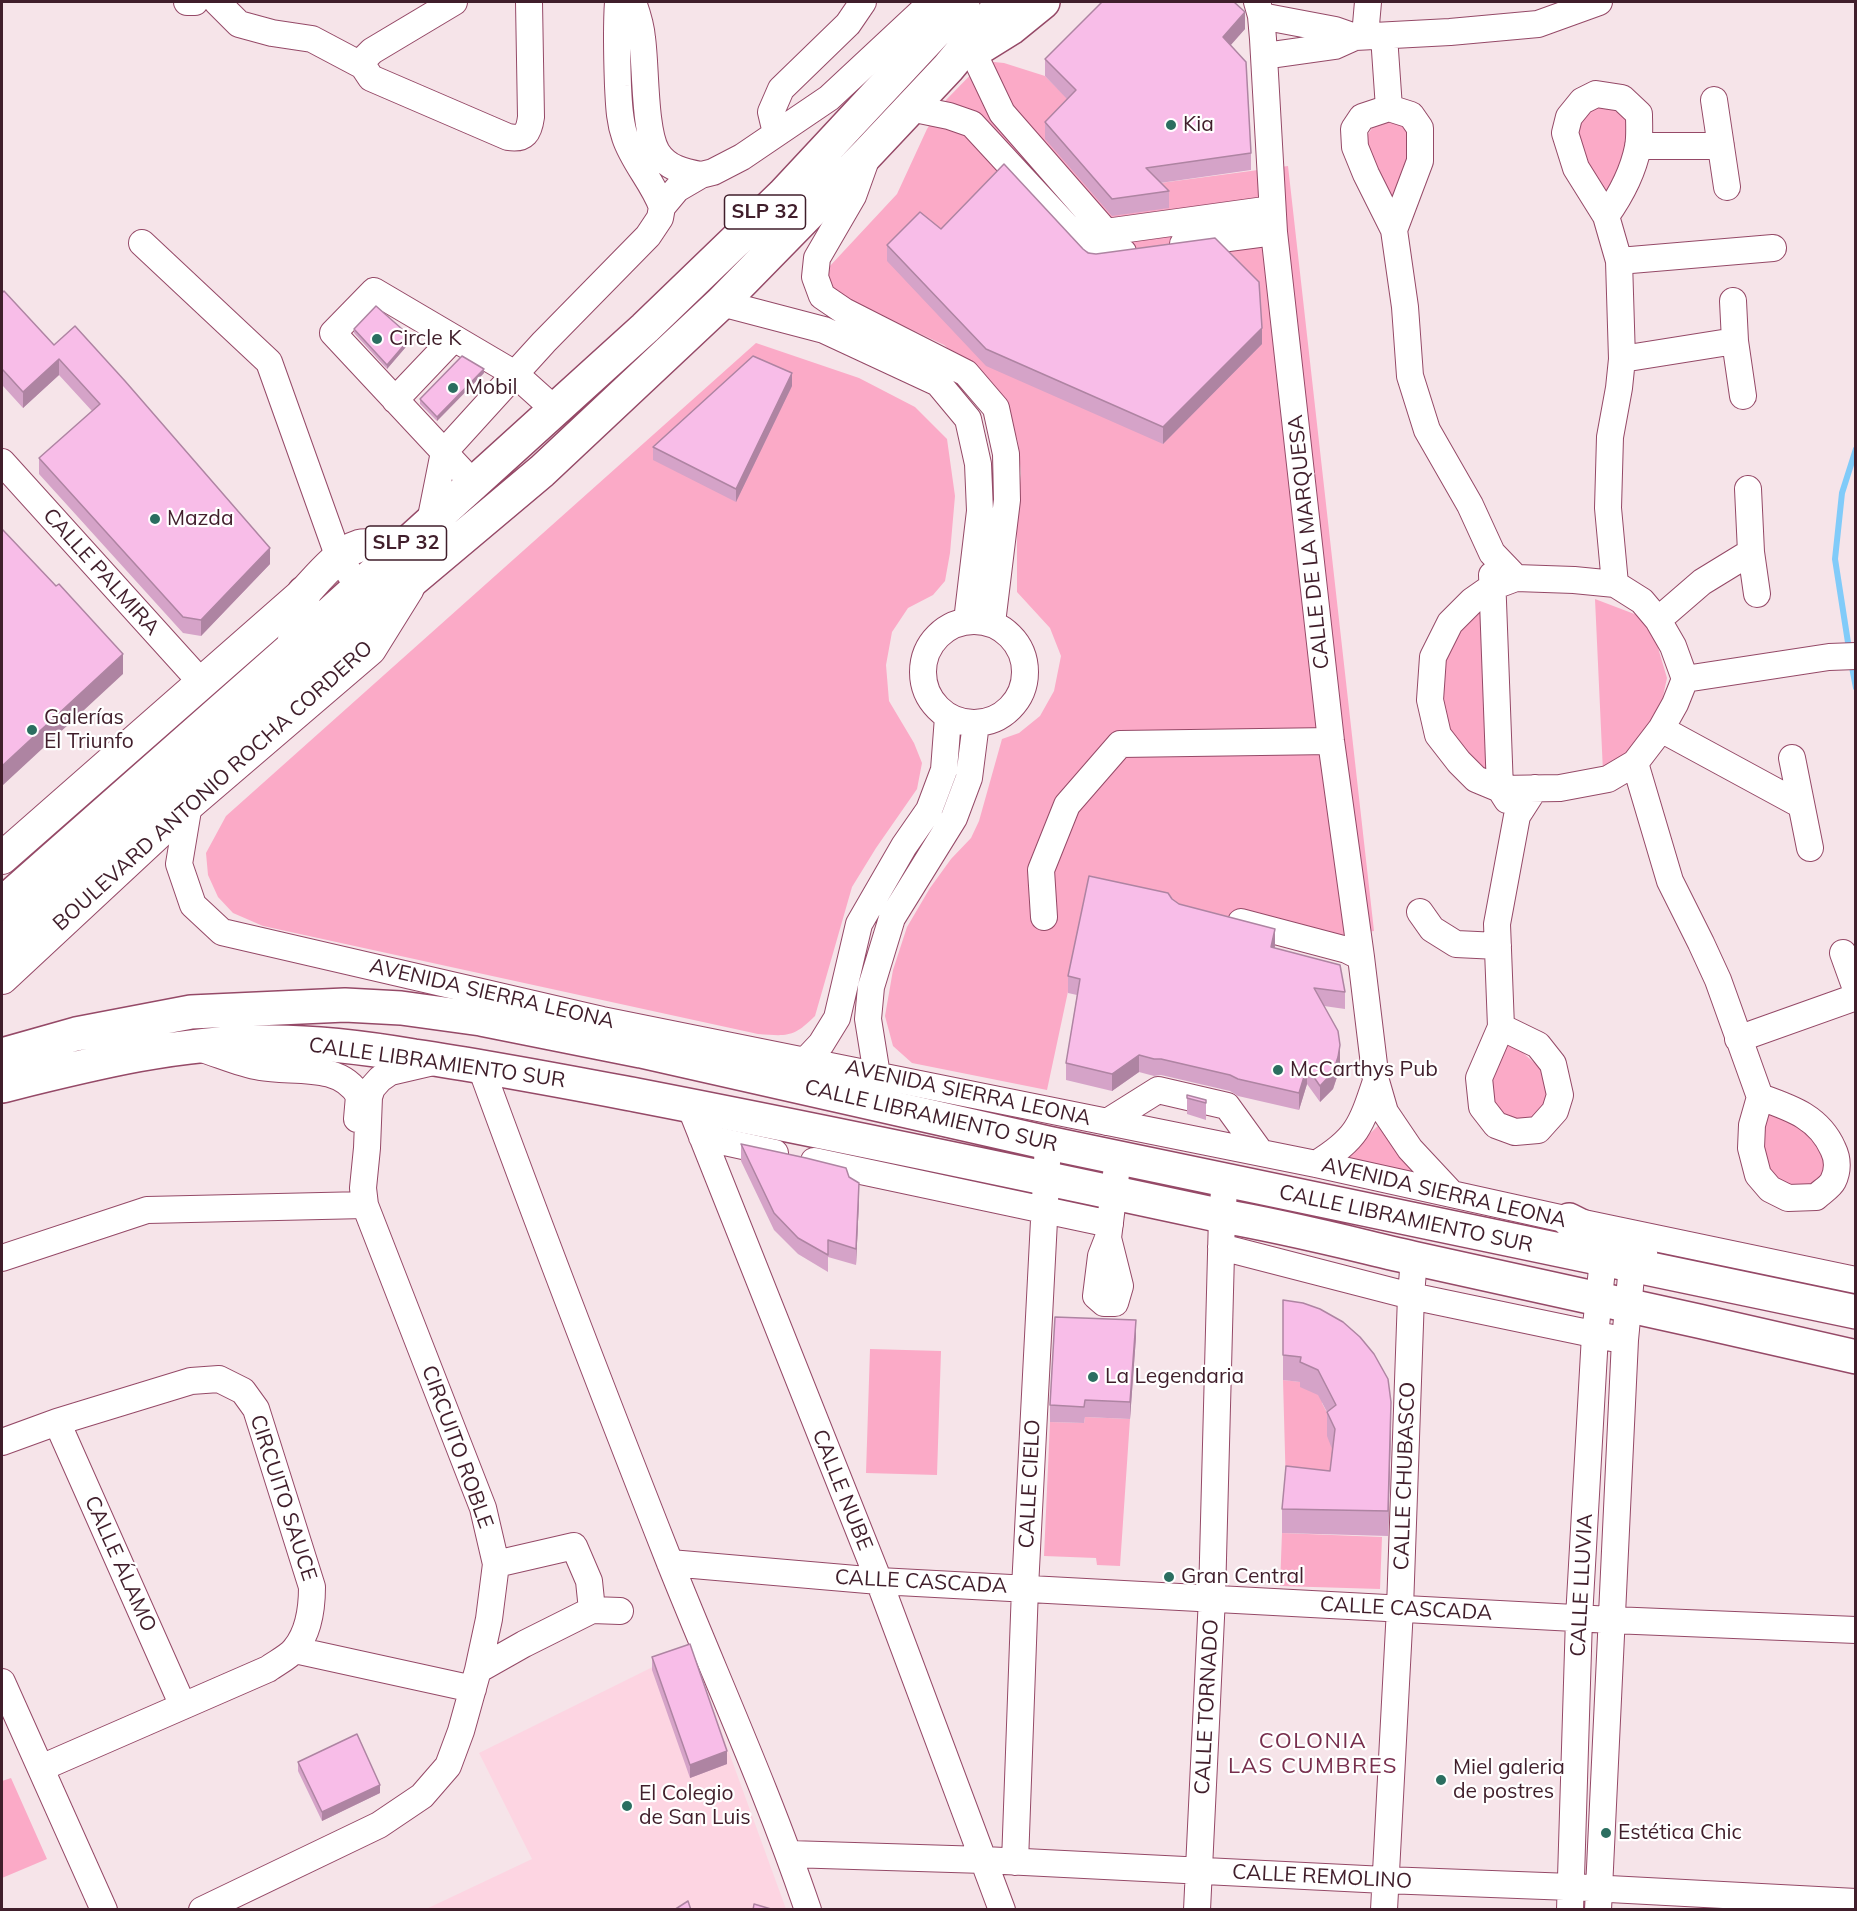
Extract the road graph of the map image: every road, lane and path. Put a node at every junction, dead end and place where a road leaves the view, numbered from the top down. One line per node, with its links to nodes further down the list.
1 (187, 2): 2 (street)
2 (195, 2)
3 (217, 2): 19 (street)
4 (454, 2): 19 (street)
5 (529, 2): 19 (street)
6 (618, 2): 29 (street)
7 (633, 2): 27 (street)
8 (863, 2): 23 (street)
9 (932, 2): 23 (street)
10 (963, 2): 44 (highway, SLP 32)
11 (1003, 2): 18 (highway, SLP 32)
12 (1043, 2): 18 (highway)
13 (1368, 2): 16 (street)
14 (1599, 2): 16 (street)
15 (1259, 9): 16 (street); 17 (street, CALLE DE LA MARQUESA)
16 (1368, 36): 17 (street); 22 (street)
17 (1264, 56): 31 (street, CALLE DE LA MARQUESA)
18 (960, 60): 21 (highway, SLP 32); 31 (street)
19 (363, 66)
20 (1714, 100): 25 (street)
21 (910, 108): 26 (highway, SLP 32); 31 (street)
22 (1389, 108): 32 (street); 32 (street)
23 (776, 134): 27 (street)
24 (1638, 146): 25 (street); 30 (street); 30 (street)
25 (1721, 146): 28 (street)
26 (868, 153): 37 (highway, SLP 32); 63 (street)
27 (701, 175): 29 (street)
28 (1727, 187)
29 (662, 207): 41 (street)
30 (1606, 216): 35 (street)
31 (1273, 220): 72 (street, CALLE DE LA MARQUESA)
32 (1394, 230): 52 (street)
33 (142, 243): 53 (street)
34 (1773, 248): 35 (street)
35 (1619, 261): 40 (street)
36 (1733, 301): 39 (street)
37 (721, 303): 55 (highway, SLP 32); 62 (street)
38 (454, 338): 41 (street); 43 (street); 43 (street)
39 (1735, 341): 40 (street); 42 (street)
40 (1622, 358): 56 (street)
41 (515, 374): 44 (street); 45 (street)
42 (1743, 396)
43 (395, 400): 45 (street)
44 (554, 409): 47 (highway, SLP 32)
45 (444, 452): 47 (street); 49 (street)
46 (3, 468): 67 (street, CALLE PALMIRA)
47 (473, 483): 49 (highway, SLP 32)
48 (1748, 489): 51 (street)
49 (430, 522): 50 (highway, SLP 32)
50 (396, 552): 53 (main road); 57 (highway, SLP 32)
51 (1751, 552): 60 (street); 61 (street)
52 (1492, 553): 54 (street); 58 (street)
53 (339, 558): 57 (street); 59 (main road)
54 (1516, 578): 56 (street); 58 (street)
55 (412, 582): 68 (highway, SLP 32); 77 (main road, BOULEVARD ANTONIO ROCHA CORDERO)
56 (1615, 584): 61 (street)
57 (359, 587): 64 (highway, SLP 32)
58 (1492, 587): 76 (street); 76 (street)
59 (304, 593): 64 (highway); 67 (main road)
60 (1757, 594)
61 (1658, 620): 66 (street)
62 (967, 621): 63 (street); 69 (street)
63 (992, 623): 70 (street)
64 (293, 647): 68 (highway, SLP 32)
65 (1856, 656): 66 (street)
66 (1685, 679): 71 (street)
67 (201, 682): 81 (main road)
68 (266, 687): 82 (highway, SLP 32); 86 (highway, SLP 32)
69 (948, 717): 70 (street); 100 (street)
70 (976, 723): 102 (street)
71 (1661, 729): 74 (street); 78 (street)
72 (1331, 741): 85 (street); 89 (street, CALLE DE LA MARQUESA)
73 (1792, 758): 78 (street)
74 (1635, 762): 75 (street); 95 (street)
75 (1535, 788): 76 (street); 79 (street)
76 (1500, 789): 79 (street)
77 (189, 804): 90 (main road, BOULEVARD ANTONIO ROCHA CORDERO); 93 (street, AVENIDA SIERRA LEONA)
78 (1801, 805): 80 (street)
79 (1517, 816): 87 (street)
80 (1810, 848)
81 (2, 858)
82 (2, 904)
83 (1420, 912): 87 (street)
84 (1218, 915): 89 (street)
85 (1044, 917)
86 (2, 944)
87 (1498, 946): 94 (street)
88 (1843, 954): 91 (street)
89 (1362, 957): 103 (street, CALLE DE LA MARQUESA)
90 (2, 978)
91 (1856, 989)
92 (1856, 997): 95 (street)
93 (602, 1020): 97 (highway); 100 (street, AVENIDA SIERRA LEONA)
94 (1501, 1027)
95 (1738, 1039): 106 (street)
96 (194, 1046): 99 (highway, CALLE LIBRAMIENTO SUR); 104 (highway, CALLE LIBRAMIENTO SUR); 105 (street)
97 (641, 1051): 98 (highway, CALLE LIBRAMIENTO SUR); 110 (highway, CALLE LIBRAMIENTO SUR)
98 (2, 1055)
99 (442, 1060): 101 (highway, CALLE LIBRAMIENTO SUR); 105 (street)
100 (806, 1060): 102 (street, AVENIDA SIERRA LEONA)
101 (480, 1065): 107 (highway, CALLE LIBRAMIENTO SUR); 140 (street)
102 (877, 1075): 108 (street, AVENIDA SIERRA LEONA)
103 (1376, 1082): 115 (street, CALLE DE LA MARQUESA); 118 (street, CALLE DE LA MARQUESA)
104 (2, 1086)
105 (364, 1096): 119 (street); 120 (street, CIRCUITO ROBLE)
106 (1760, 1097): 113 (street); 113 (street)
107 (690, 1106): 109 (street, CALLE NUBE); 114 (highway, CALLE LIBRAMIENTO SUR)
108 (1107, 1122): 111 (street, AVENIDA SIERRA LEONA); 111 (street)
109 (702, 1137): 114 (street); 142 (street, CALLE NUBE)
110 (1048, 1143): 112 (highway, CALLE LIBRAMIENTO SUR); 116 (street, CALLE CIELO)
111 (1261, 1153): 115 (street, AVENIDA SIERRA LEONA)
112 (1118, 1158): 117 (highway, CALLE LIBRAMIENTO SUR); 122 (street)
113 (1847, 1158)
114 (877, 1159): 116 (highway, CALLE LIBRAMIENTO SUR); 121 (street)
115 (1316, 1164): 118 (street, AVENIDA SIERRA LEONA)
116 (1046, 1178): 121 (street, CALLE CIELO); 122 (highway, CALLE LIBRAMIENTO SUR)
117 (1225, 1180): 124 (street, CALLE TORNADO); 127 (highway, CALLE LIBRAMIENTO SUR)
118 (1452, 1194): 123 (street, AVENIDA SIERRA LEONA)
119 (328, 1205): 120 (street); 125 (street)
120 (365, 1205): 141 (street, CIRCUITO ROBLE)
121 (1044, 1211): 122 (street); 143 (street, CALLE CIELO)
122 (1111, 1218): 124 (highway, CALLE LIBRAMIENTO SUR)
123 (1569, 1220): 128 (highway); 129 (street, AVENIDA SIERRA LEONA)
124 (1222, 1232): 126 (highway, CALLE LIBRAMIENTO SUR); 130 (street); 144 (street, CALLE TORNADO)
125 (2, 1258)
126 (1414, 1258): 130 (street, CALLE CHUBASCO); 132 (highway, CALLE LIBRAMIENTO SUR)
127 (1618, 1263): 128 (highway, CALLE LIBRAMIENTO SUR); 132 (street, CALLE LLUVIA)
128 (1683, 1276): 133 (highway, CALLE LIBRAMIENTO SUR)
129 (1856, 1280)
130 (1411, 1296): 135 (street); 145 (street, CALLE CHUBASCO)
131 (1856, 1297): 133 (highway)
132 (1613, 1301): 135 (street, CALLE LLUVIA); 136 (street, CALLE LLUVIA); 137 (highway, CALLE LIBRAMIENTO SUR)
133 (1810, 1303): 134 (highway, CALLE LIBRAMIENTO SUR)
134 (1856, 1312)
135 (1595, 1335): 136 (street); 148 (street, CALLE LLUVIA)
136 (1624, 1340): 149 (street, CALLE LLUVIA)
137 (1856, 1357)
138 (57, 1422): 139 (street, CIRCUITO SAUCE); 151 (street, CIRCUITO SAUCE); 154 (street, CALLE ÁLAMO)
139 (2, 1442)
140 (670, 1563): 142 (street, CALLE CASCADA); 156 (street)
141 (496, 1564): 146 (street); 152 (street, CIRCUITO ROBLE)
142 (879, 1581): 143 (street, CALLE CASCADA); 157 (street, CALLE NUBE)
143 (1025, 1588): 144 (street, CALLE CASCADA); 158 (street, CALLE CIELO)
144 (1212, 1597): 145 (street, CALLE CASCADA); 159 (street, CALLE TORNADO)
145 (1400, 1608): 148 (street, CALLE CASCADA); 160 (street, CALLE CHUBASCO)
146 (592, 1610): 147 (street); 152 (street)
147 (620, 1611)
148 (1580, 1618): 149 (street, CALLE CASCADA); 161 (street, CALLE LLUVIA)
149 (1612, 1620): 150 (street, CALLE CASCADA); 162 (street, CALLE LLUVIA)
150 (1856, 1630)
151 (295, 1650): 152 (street); 154 (street, CIRCUITO SAUCE)
152 (476, 1679): 165 (street, CIRCUITO ROBLE)
153 (2, 1682): 155 (street)
154 (183, 1706): 155 (street, CIRCUITO SAUCE)
155 (41, 1768): 164 (street)
156 (789, 1854): 157 (street, CALLE REMOLINO); 166 (street)
157 (984, 1860): 158 (street, CALLE REMOLINO); 167 (street, CALLE NUBE)
158 (1015, 1862): 159 (street, CALLE REMOLINO)
159 (1199, 1871): 160 (street, CALLE REMOLINO); 168 (street, CALLE TORNADO)
160 (1385, 1880): 161 (street, CALLE REMOLINO); 169 (street, CALLE CHUBASCO)
161 (1570, 1898): 162 (street, CALLE REMOLINO)
162 (1599, 1899): 163 (street, CALLE REMOLINO)
163 (1856, 1902)
164 (104, 1910)
165 (202, 1910)
166 (808, 1910)
167 (1002, 1910)
168 (1197, 1910)
169 (1384, 1910)

